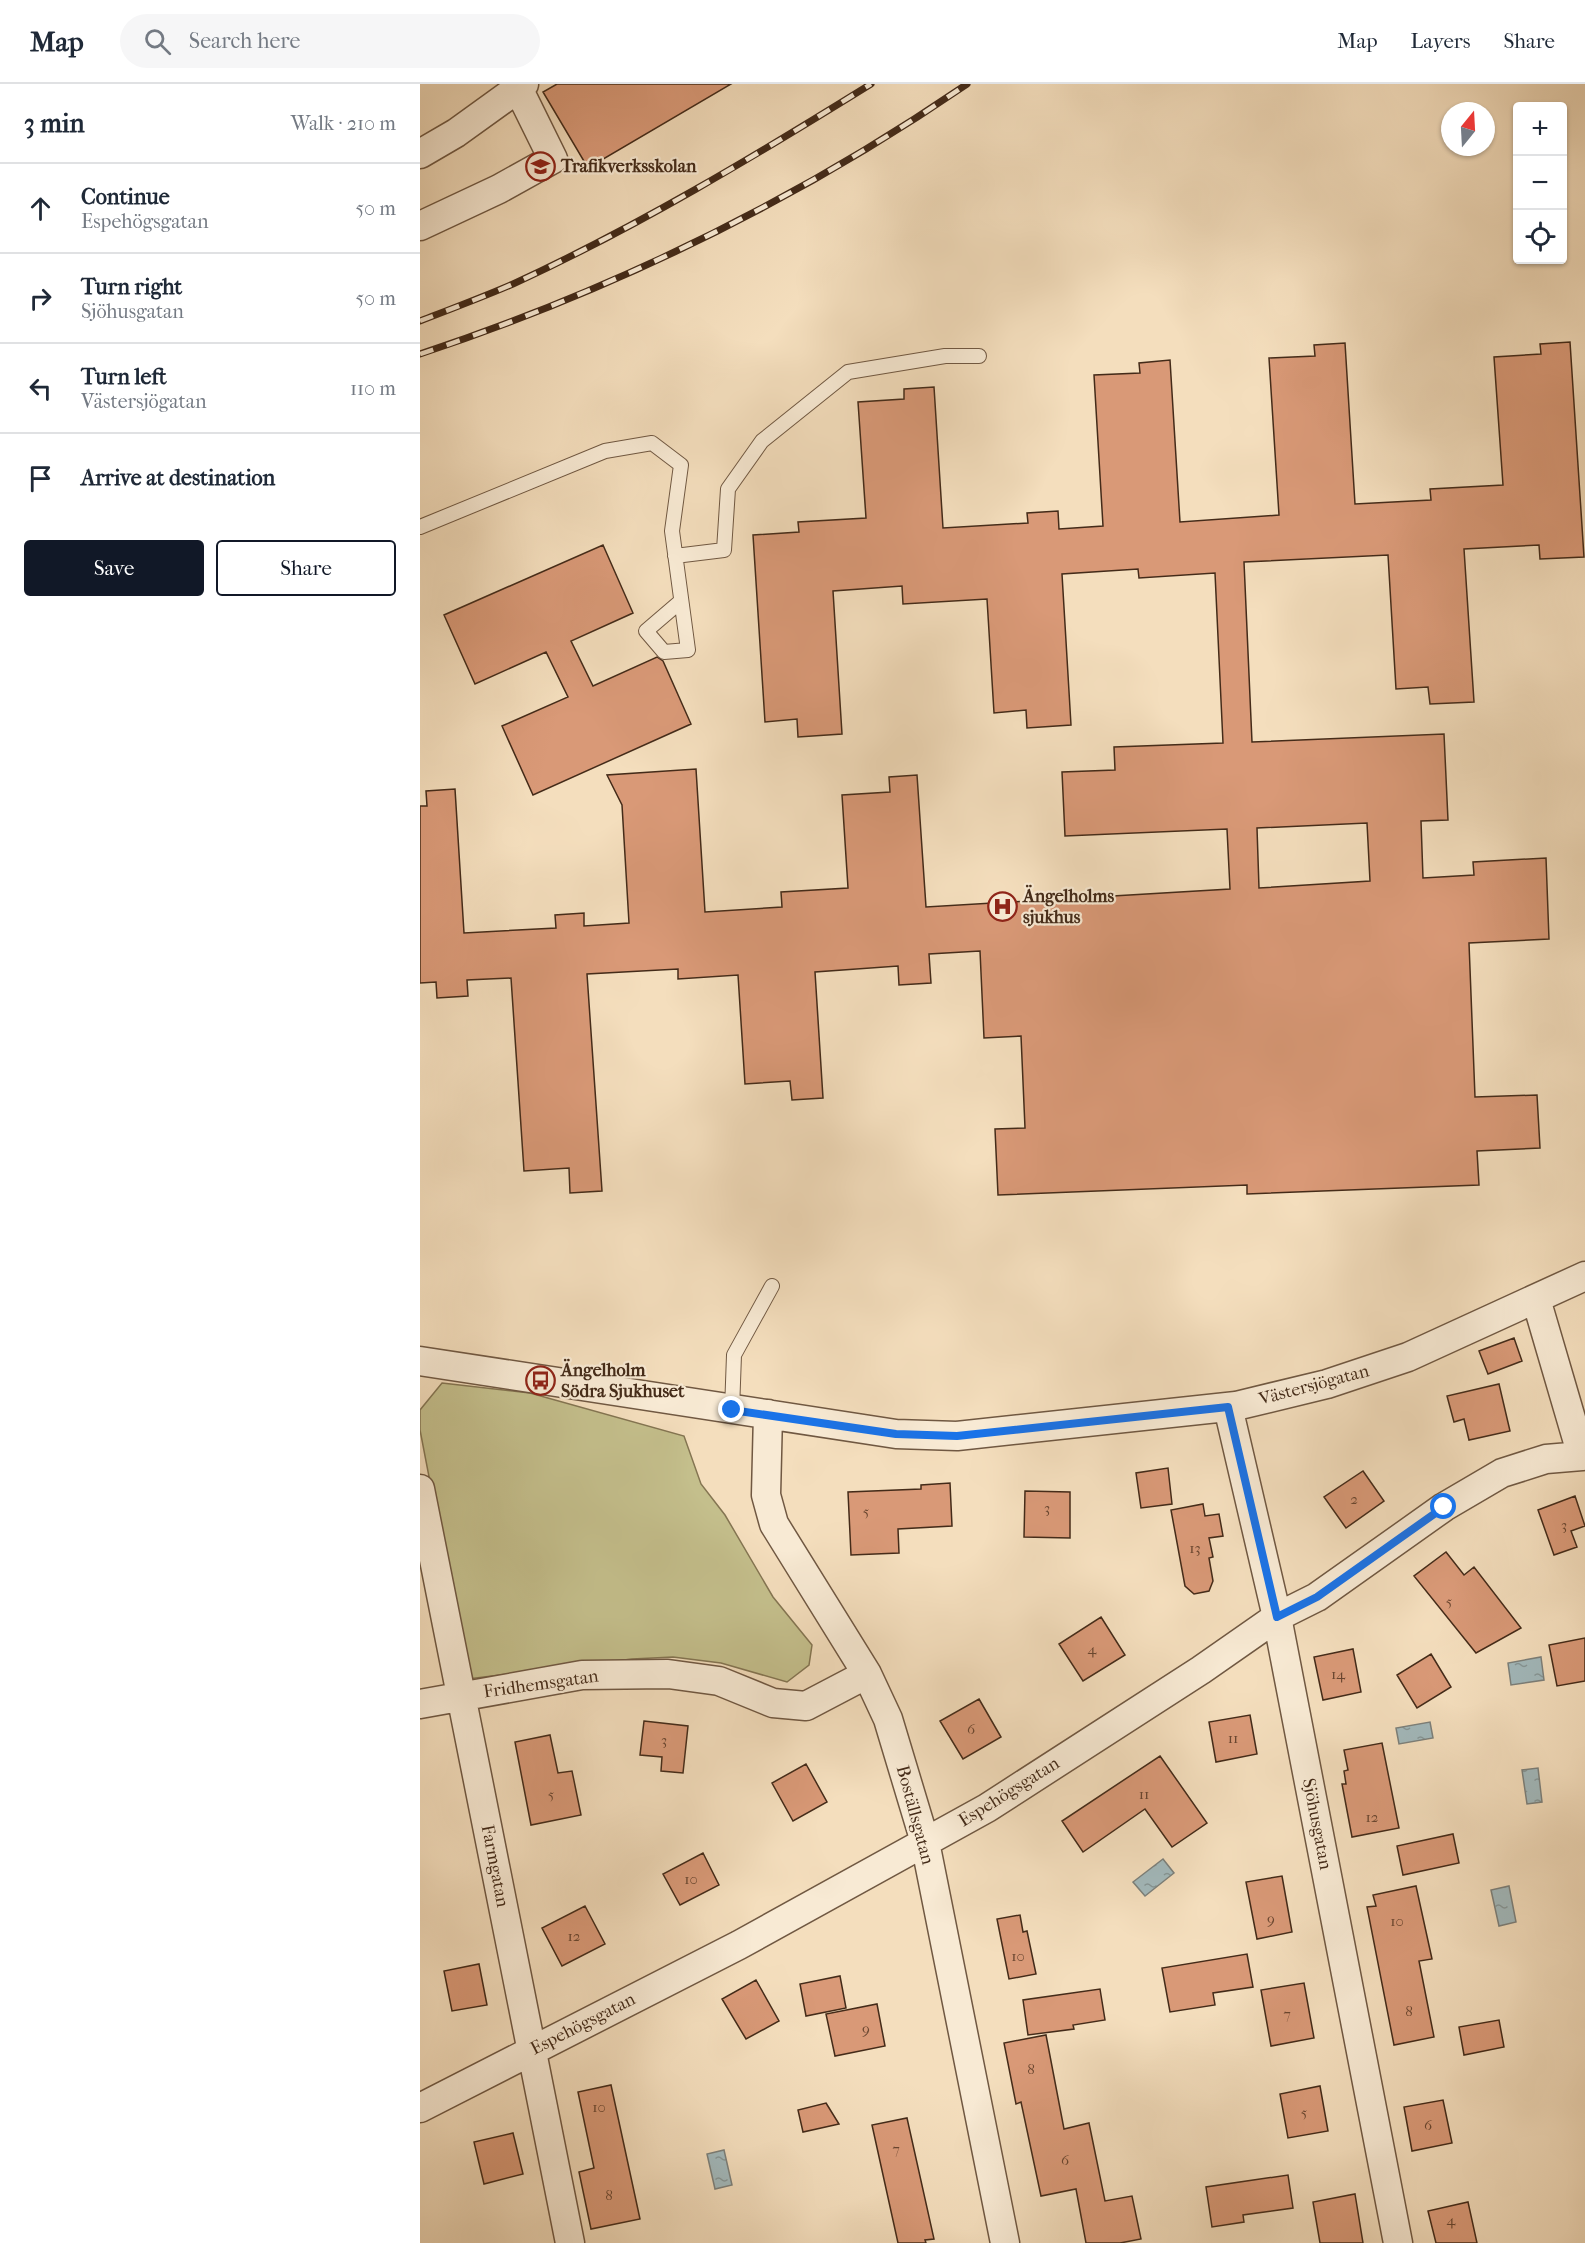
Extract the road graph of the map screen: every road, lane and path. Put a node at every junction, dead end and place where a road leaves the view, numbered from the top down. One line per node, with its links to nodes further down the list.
1 (521, 86): 2 (street); 3 (street)
2 (420, 154)
3 (420, 226)
4 (979, 356): 6 (lane)
5 (420, 527): 6 (lane)
6 (675, 556): 7 (lane)
7 (681, 601)
8 (1585, 1276): 10 (street, Västersjögatan)
9 (772, 1286): 13 (lane)
10 (1536, 1299): 12 (street, Västersjögatan); 15 (street)
11 (420, 1361): 13 (street, Västersjögatan)
12 (1228, 1407): 14 (street, Västersjögatan); 17 (street, Sjöhusgatan)
13 (732, 1410): 14 (street, Västersjögatan)
14 (768, 1414): 18 (street, Boställsgatan)
15 (1583, 1457): 17 (street, Espehögsgatan)
16 (420, 1489): 19 (street, Farmgatan)
17 (1277, 1617): 21 (street, Espehögsgatan); 26 (street, Sjöhusgatan)
18 (867, 1674): 19 (street, Fridhemsgatan); 21 (street, Boställsgatan)
19 (462, 1696): 20 (street, Fridhemsgatan); 22 (street, Farmgatan)
20 (420, 1704)
21 (925, 1842): 22 (street, Espehögsgatan); 25 (street, Boställsgatan)
22 (531, 2050): 23 (street, Espehögsgatan); 24 (street, Farmgatan)
23 (420, 2108)
24 (570, 2243)
25 (1005, 2243)
26 (1398, 2243)

